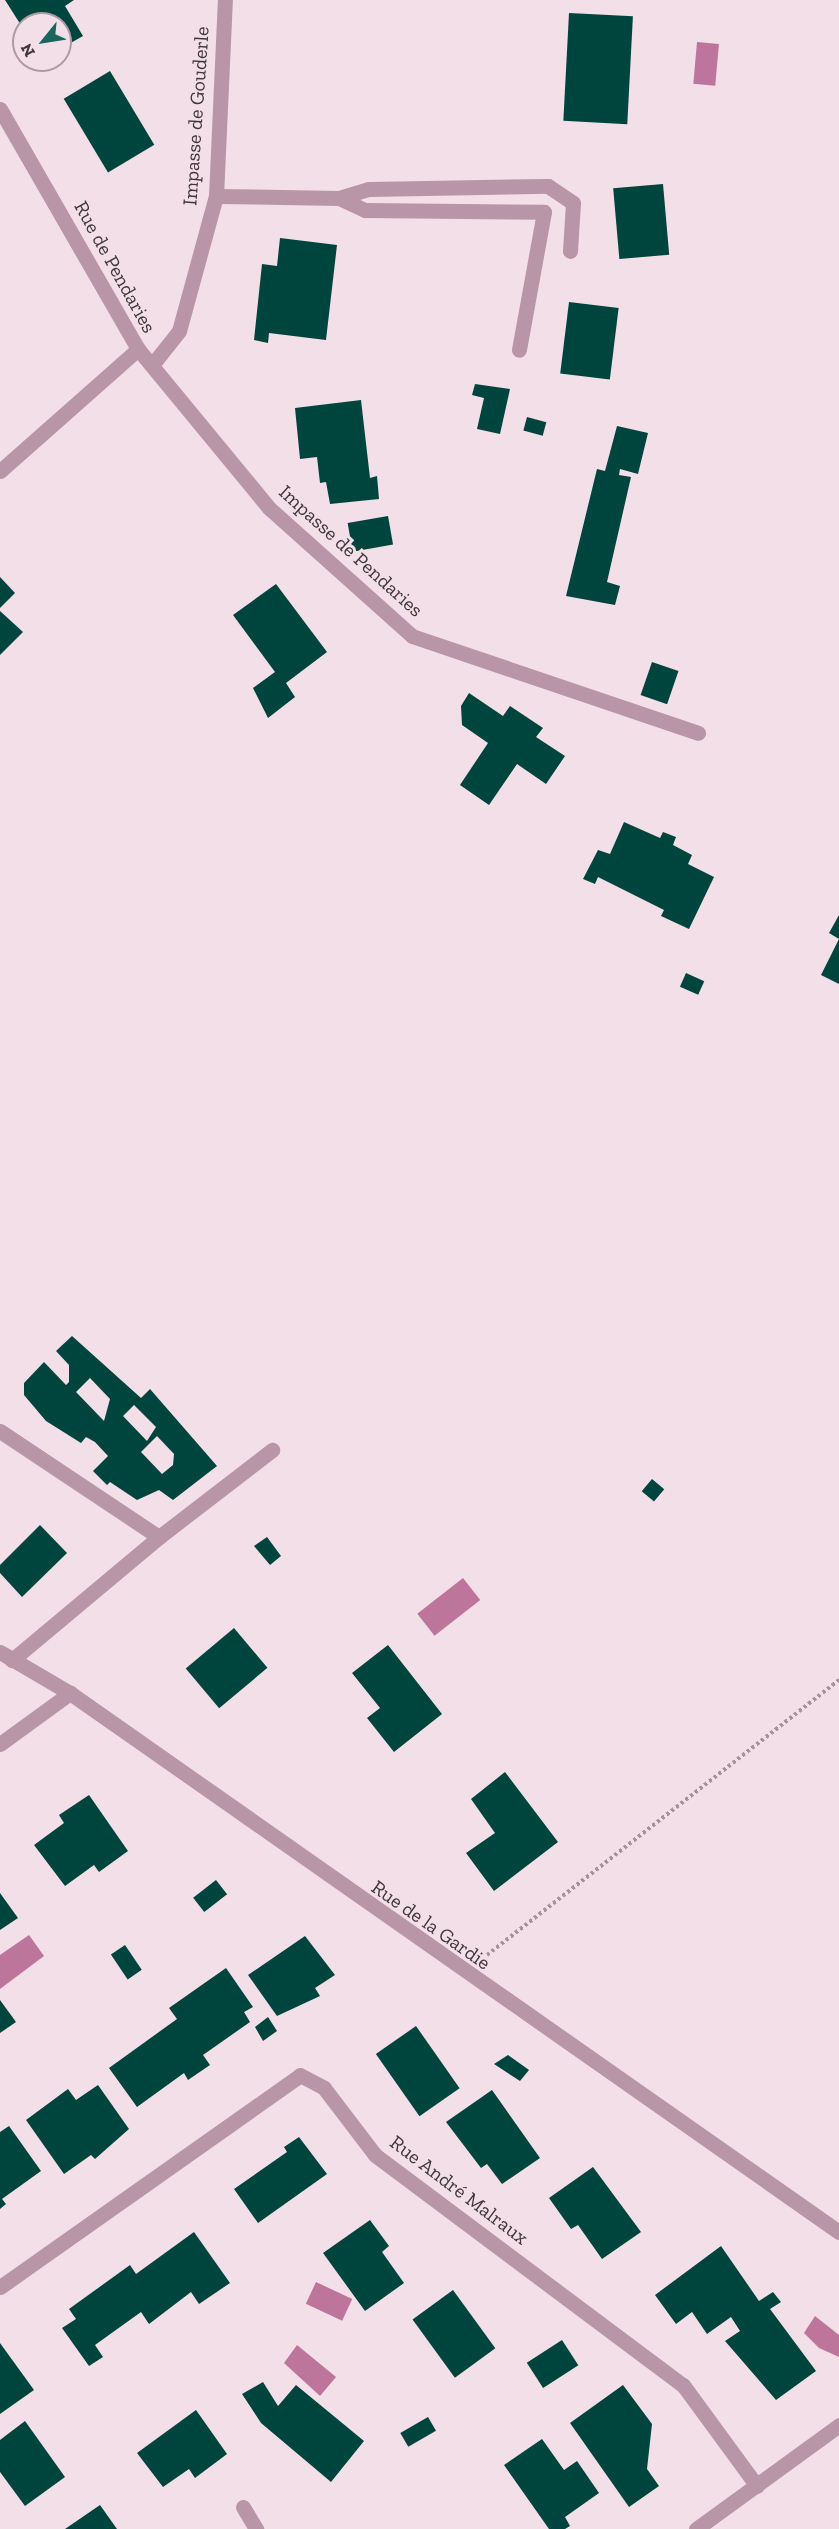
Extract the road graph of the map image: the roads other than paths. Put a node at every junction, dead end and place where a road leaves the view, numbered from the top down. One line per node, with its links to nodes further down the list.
1 (225, 0): 3 (street, Impasse de Gouderle)
2 (0, 108): 6 (street, Rue de Pendaries)
3 (216, 196): 4 (street); 8 (street, Impasse de Gouderle)
4 (339, 198): 5 (street); 7 (street)
5 (570, 251)
6 (138, 349): 8 (street, Impasse de Pendaries); 9 (street, Rue de Pendaries)
7 (519, 350)
8 (152, 365): 10 (street, Impasse de Pendaries)
9 (0, 471)
10 (698, 733)
11 (0, 1431): 13 (street)
12 (272, 1450): 13 (street)
13 (159, 1537): 14 (street)
14 (6, 1656): 15 (street, Rue de la Gardie)
15 (70, 1693): 16 (street); 17 (street, Rue de la Gardie)
16 (0, 1744)
17 (839, 2232)
18 (0, 2287): 20 (street, Rue André Malraux)
19 (839, 2425): 20 (street)
20 (757, 2486): 23 (street)
21 (243, 2507): 22 (street)
22 (256, 2529)
23 (696, 2529)

